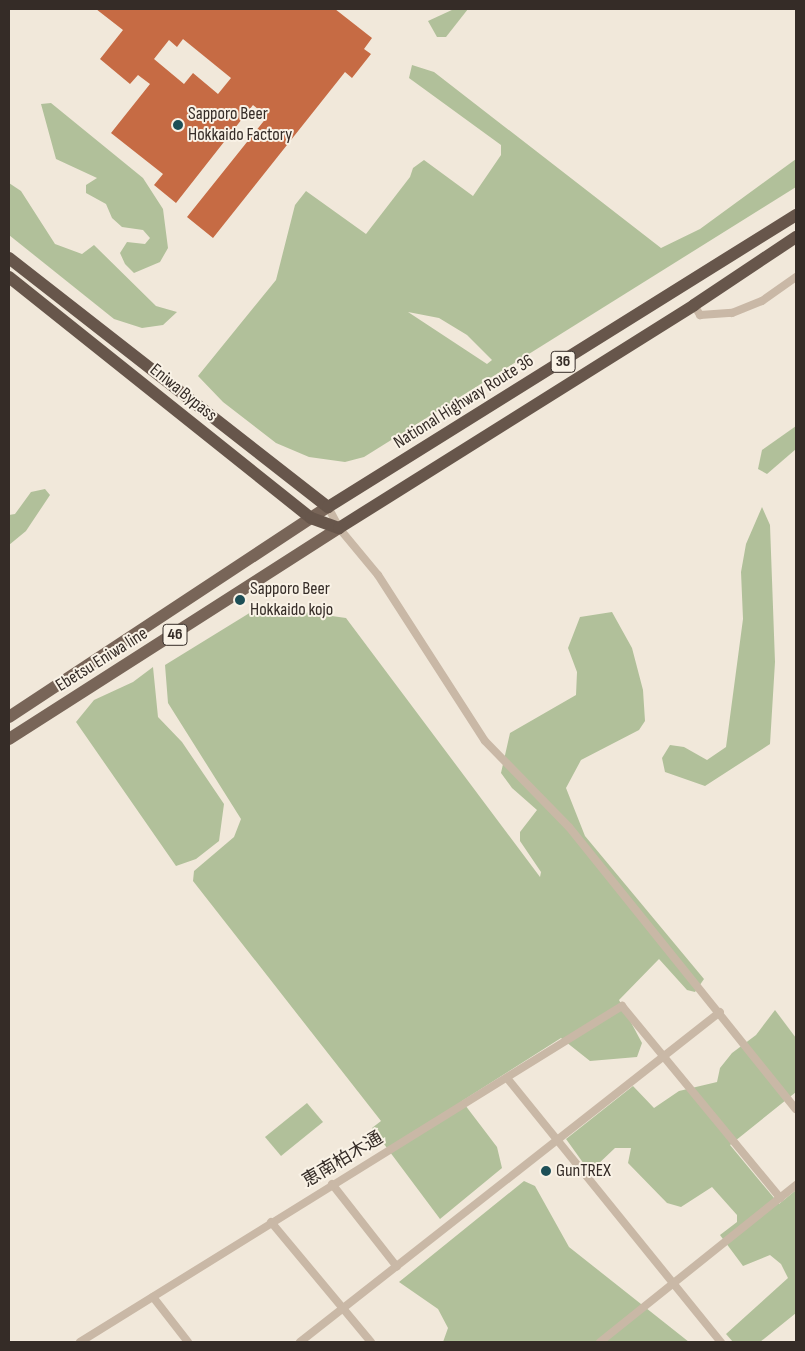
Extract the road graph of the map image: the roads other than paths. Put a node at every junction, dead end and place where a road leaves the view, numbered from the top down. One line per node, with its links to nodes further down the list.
1 (796, 215): 7 (highway, National Highway Route 36 / 36)
2 (796, 237): 6 (highway, 36)
3 (9, 258): 7 (highway, Eniwa Bypass)
4 (9, 277): 8 (highway, Eniwa Bypass)
5 (796, 277): 6 (street)
6 (694, 305): 9 (highway, 36)
7 (328, 507): 8 (main road, Ebetsu Eniwa line / 46); 9 (street)
8 (311, 518): 9 (highway, Eniwa Bypass); 10 (main road, Ebetsu Eniwa line / 46)
9 (339, 528): 11 (main road, Ebetsu Eniwa line / 46); 12 (street)
10 (9, 717)
11 (9, 739)
12 (720, 1012): 13 (street); 15 (street)
13 (663, 1055): 14 (street, 恵南柏木通); 16 (street); 19 (street)
14 (507, 1078): 16 (street); 17 (street, 恵南柏木通)
15 (796, 1109)
16 (558, 1137): 21 (street); 22 (street)
17 (332, 1184): 20 (street, 恵南柏木通); 21 (street)
18 (796, 1185): 19 (street)
19 (780, 1198): 22 (street)
20 (271, 1222): 23 (street, 恵南柏木通); 24 (street)
21 (397, 1267): 24 (street)
22 (674, 1282): 29 (street); 30 (street)
23 (153, 1297): 25 (street, 恵南柏木通); 26 (street)
24 (343, 1310): 27 (street); 28 (street)
25 (80, 1342)
26 (188, 1342)
27 (300, 1342)
28 (371, 1342)
29 (600, 1342)
30 (722, 1342)

